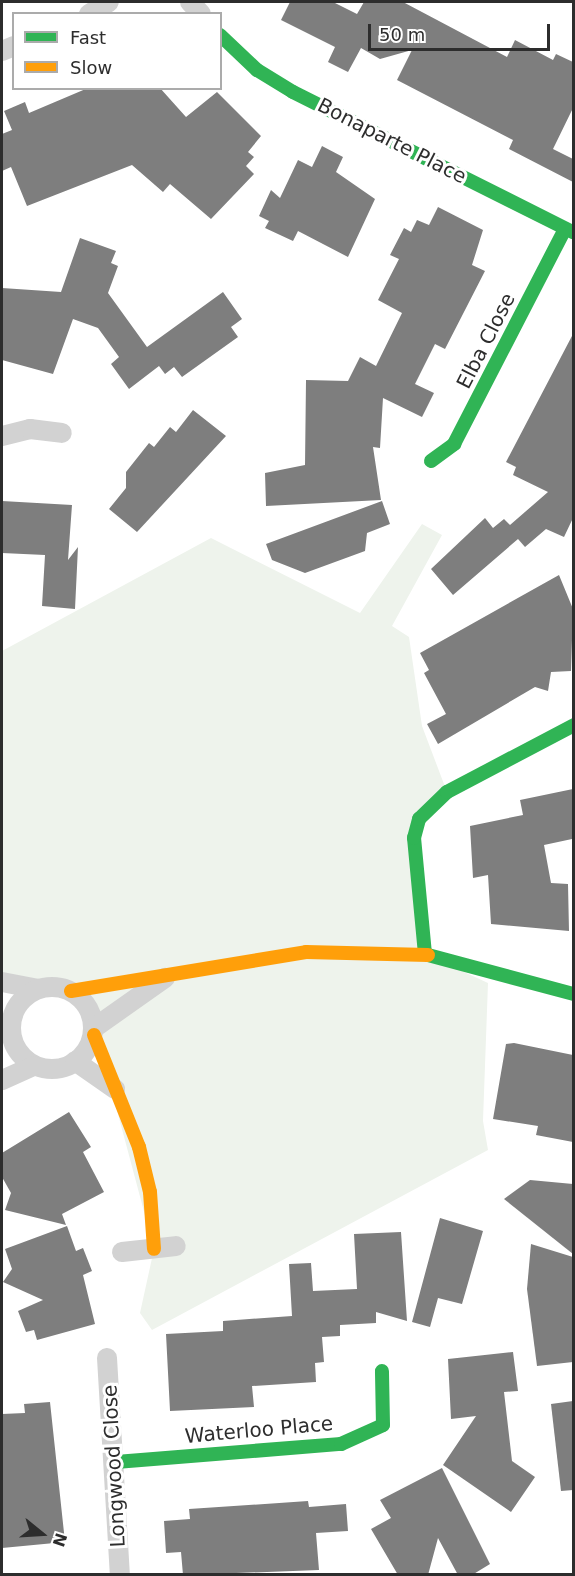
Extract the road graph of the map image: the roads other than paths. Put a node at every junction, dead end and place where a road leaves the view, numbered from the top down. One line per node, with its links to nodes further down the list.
1 (109, 2): 2 (street)
2 (92, 12)
3 (222, 37): 4 (street, Bonaparte Place)
4 (569, 231): 7 (street, Elba Close)
5 (62, 433): 6 (street)
6 (2, 436)
7 (431, 461)
8 (573, 725): 9 (street)
9 (425, 954): 10 (street); 14 (street)
10 (175, 972): 13 (street); 16 (street)
11 (2, 982): 12 (street)
12 (37, 989): 13 (street); 15 (street)
13 (70, 991): 16 (street)
14 (573, 994)
15 (6, 1025): 18 (street)
16 (94, 1032): 17 (street); 20 (street)
17 (75, 1061): 18 (street); 20 (street)
18 (33, 1066): 19 (street)
19 (2, 1080)
20 (118, 1090): 22 (street)
21 (176, 1246): 22 (street)
22 (154, 1249): 23 (street)
23 (122, 1252)
24 (107, 1358): 26 (street, Longwood Close)
25 (382, 1371): 26 (street, Waterloo Place)
26 (116, 1462): 27 (street, Longwood Close)
27 (120, 1575)

